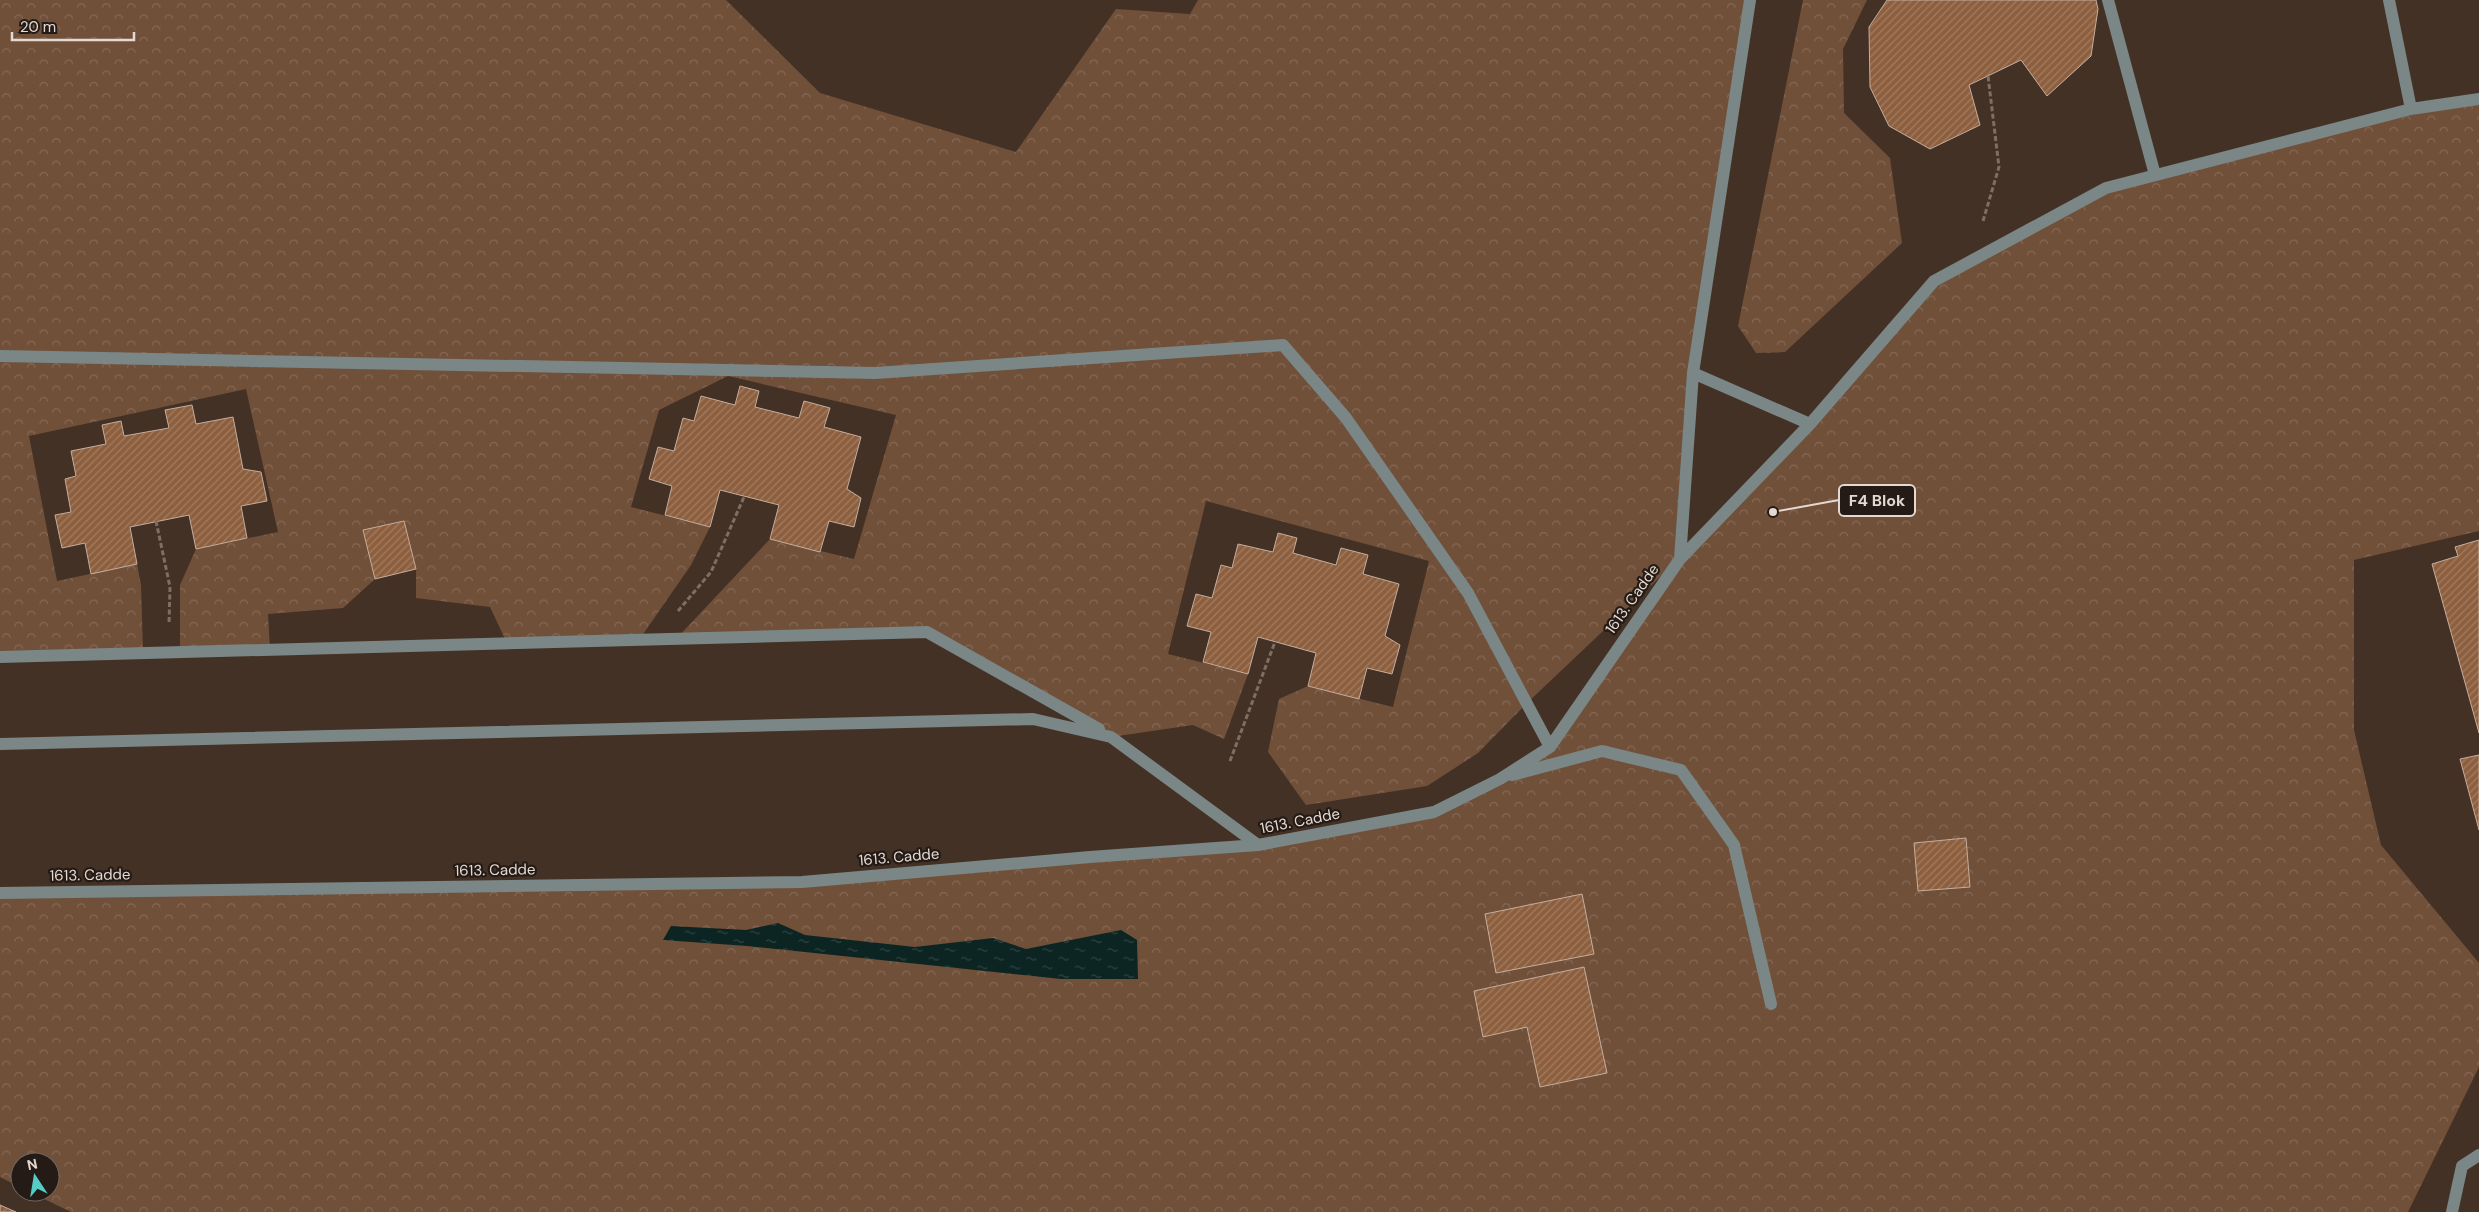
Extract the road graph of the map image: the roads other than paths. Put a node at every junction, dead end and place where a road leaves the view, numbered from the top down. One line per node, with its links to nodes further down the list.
1 (1750, 0): 8 (street)
2 (2108, 0): 6 (street)
3 (2389, 0): 5 (street)
4 (2479, 99): 5 (street, 1613. Cadde)
5 (2411, 109): 6 (street, 1613. Cadde)
6 (2155, 174): 9 (street, 1613. Cadde)
7 (0, 356): 14 (street)
8 (1693, 373): 9 (street); 10 (street)
9 (1810, 424): 10 (street, 1613. Cadde)
10 (1680, 558): 14 (street, 1613. Cadde)
11 (0, 657): 12 (street)
12 (1111, 736): 13 (street); 16 (street)
13 (0, 744)
14 (1550, 747): 15 (street, 1613. Cadde)
15 (1500, 779): 16 (street, 1613. Cadde); 18 (street)
16 (1258, 845): 17 (street, 1613. Cadde)
17 (0, 892)
18 (1771, 1004)
19 (2479, 1155): 20 (street)
20 (2452, 1212)

